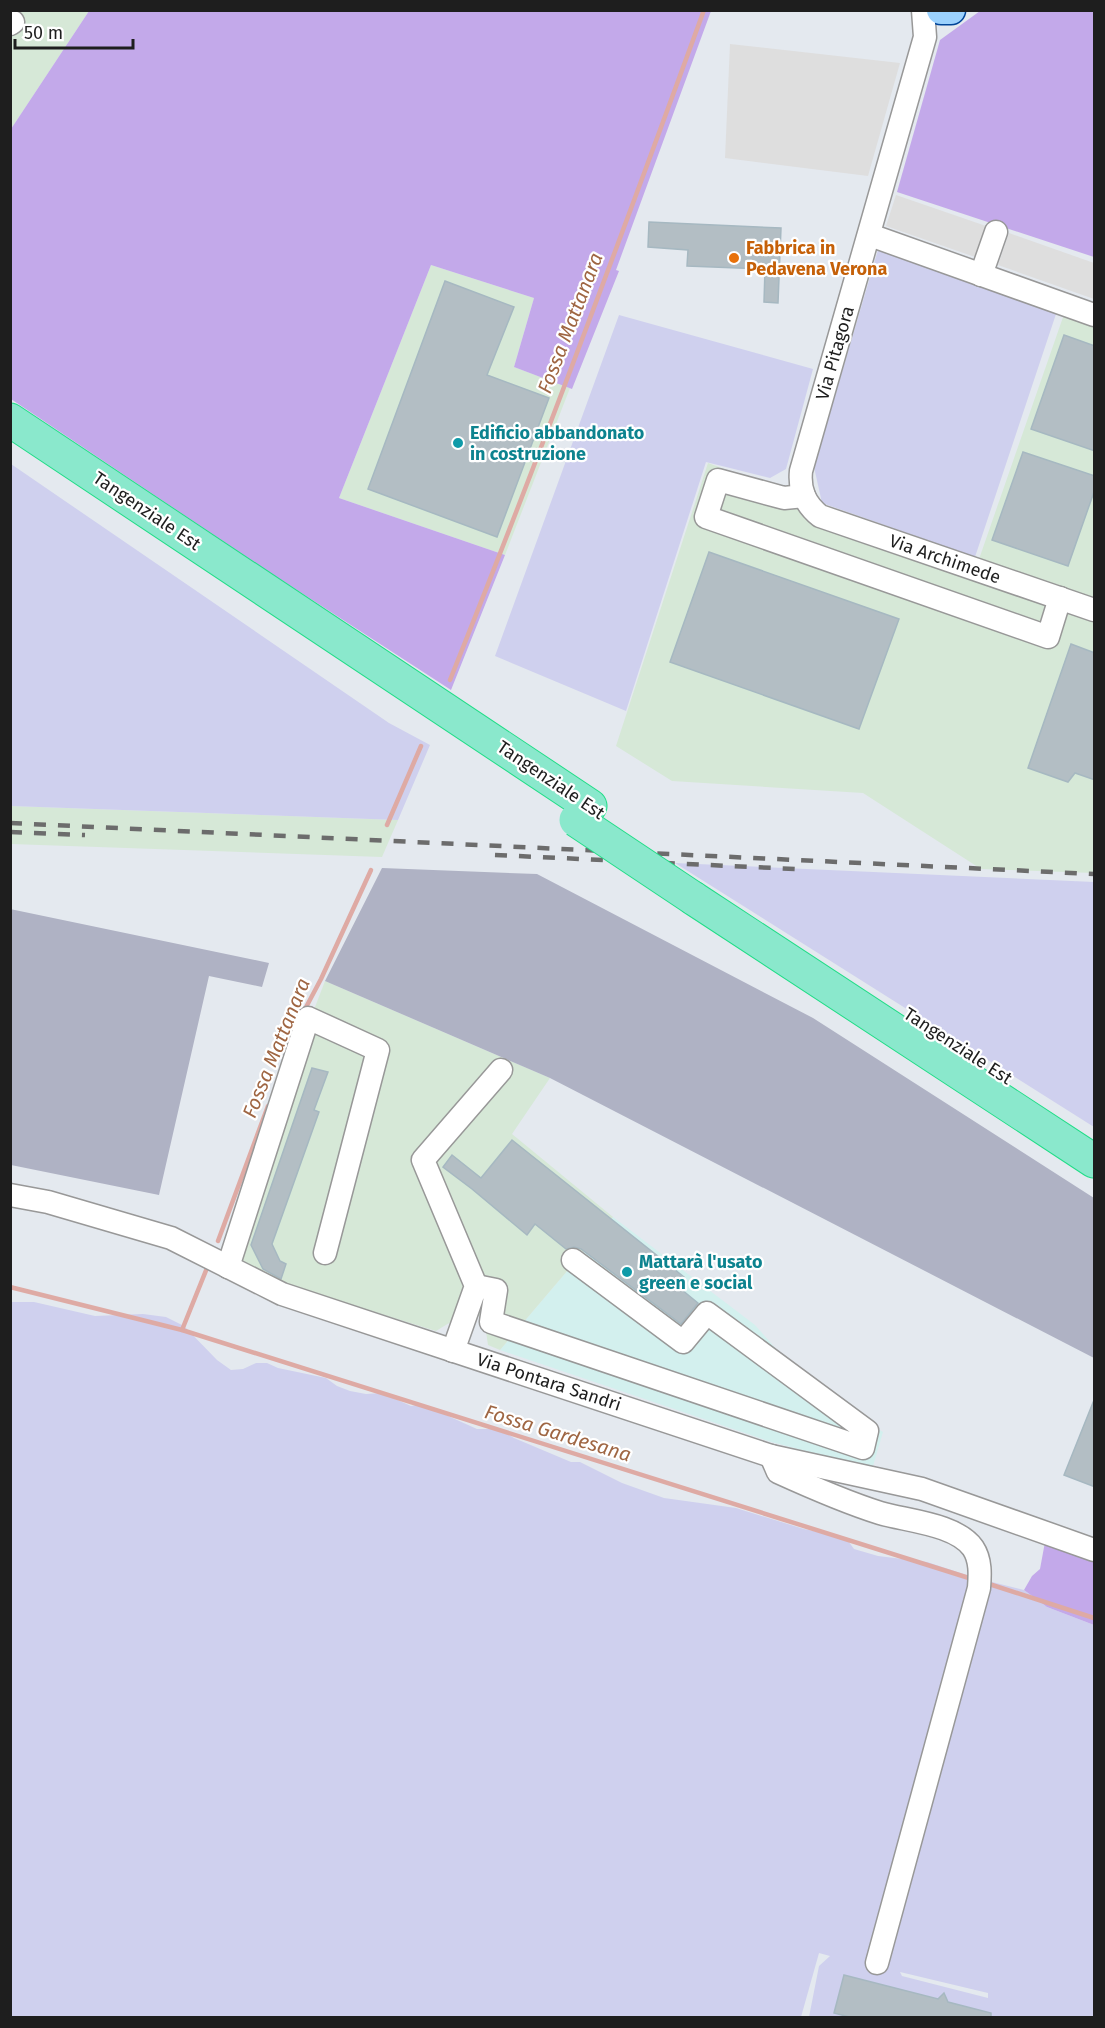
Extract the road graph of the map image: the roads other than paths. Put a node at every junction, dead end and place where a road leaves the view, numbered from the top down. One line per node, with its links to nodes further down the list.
1 (923, 10): 4 (street, Via Pitagora)
2 (941, 10): 3 (main road)
3 (951, 10): 4 (street, Via Pitagora)
4 (925, 37): 6 (street, Via Pitagora)
5 (996, 232): 7 (street)
6 (870, 235): 7 (street); 11 (street, Via Pitagora)
7 (981, 275): 8 (street)
8 (1095, 315)
9 (10, 420): 14 (highway, Tangenziale Est)
10 (10, 448): 14 (highway, Tangenziale Est)
11 (804, 496): 12 (street, Via Archimede); 12 (street)
12 (1060, 598): 13 (street, Via Archimede)
13 (1095, 610)
14 (583, 813): 15 (highway, Tangenziale Est)
15 (697, 889): 17 (highway, Tangenziale Est); 18 (highway, Tangenziale Est)
16 (501, 1070): 23 (street)
17 (1095, 1135)
18 (1095, 1161)
19 (10, 1195): 22 (street, Via Pontara Sandri)
20 (325, 1253): 22 (street)
21 (573, 1260): 23 (street)
22 (228, 1267): 24 (street, Via Pontara Sandri)
23 (476, 1286): 24 (street)
24 (453, 1351): 25 (street, Via Pontara Sandri)
25 (771, 1456): 26 (street, Via Pontara Sandri); 27 (street)
26 (1095, 1550)
27 (877, 1963)

